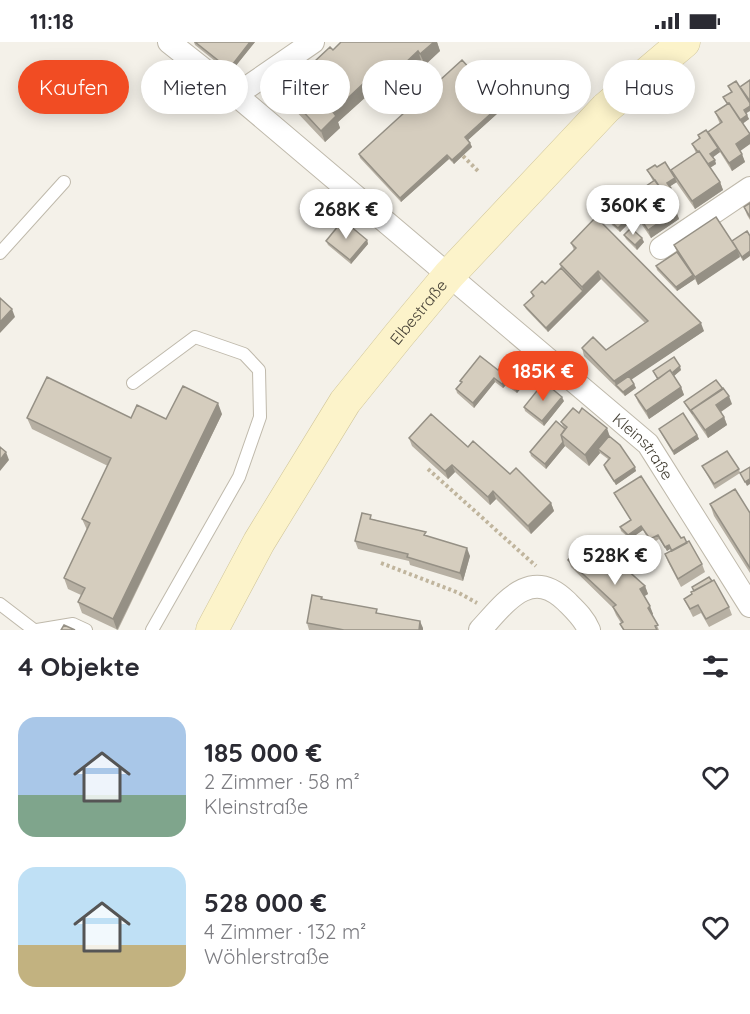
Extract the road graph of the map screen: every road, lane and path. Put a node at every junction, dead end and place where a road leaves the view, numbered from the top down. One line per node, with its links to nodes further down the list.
1 (169, 42): 4 (street, Kleinstraße)
2 (313, 42): 5 (street)
3 (684, 42): 13 (main road, Elbestraße)
4 (192, 60)
5 (248, 87)
6 (248, 105): 13 (street, Kleinstraße)
7 (462, 156): 8 (path)
8 (480, 173)
9 (64, 182): 12 (lane)
10 (750, 188): 11 (street)
11 (661, 248)
12 (0, 253)
13 (449, 275): 19 (street, Kleinstraße); 24 (main road, Elbestraße)
14 (133, 383): 23 (lane)
15 (428, 469): 17 (path)
16 (381, 563): 20 (path)
17 (542, 586): 20 (street); 26 (street)
18 (0, 604): 21 (lane)
19 (750, 606)
20 (496, 613): 25 (street)
21 (36, 630): 22 (lane)
22 (86, 630)
23 (152, 630)
24 (212, 630)
25 (480, 630)
26 (590, 630)

